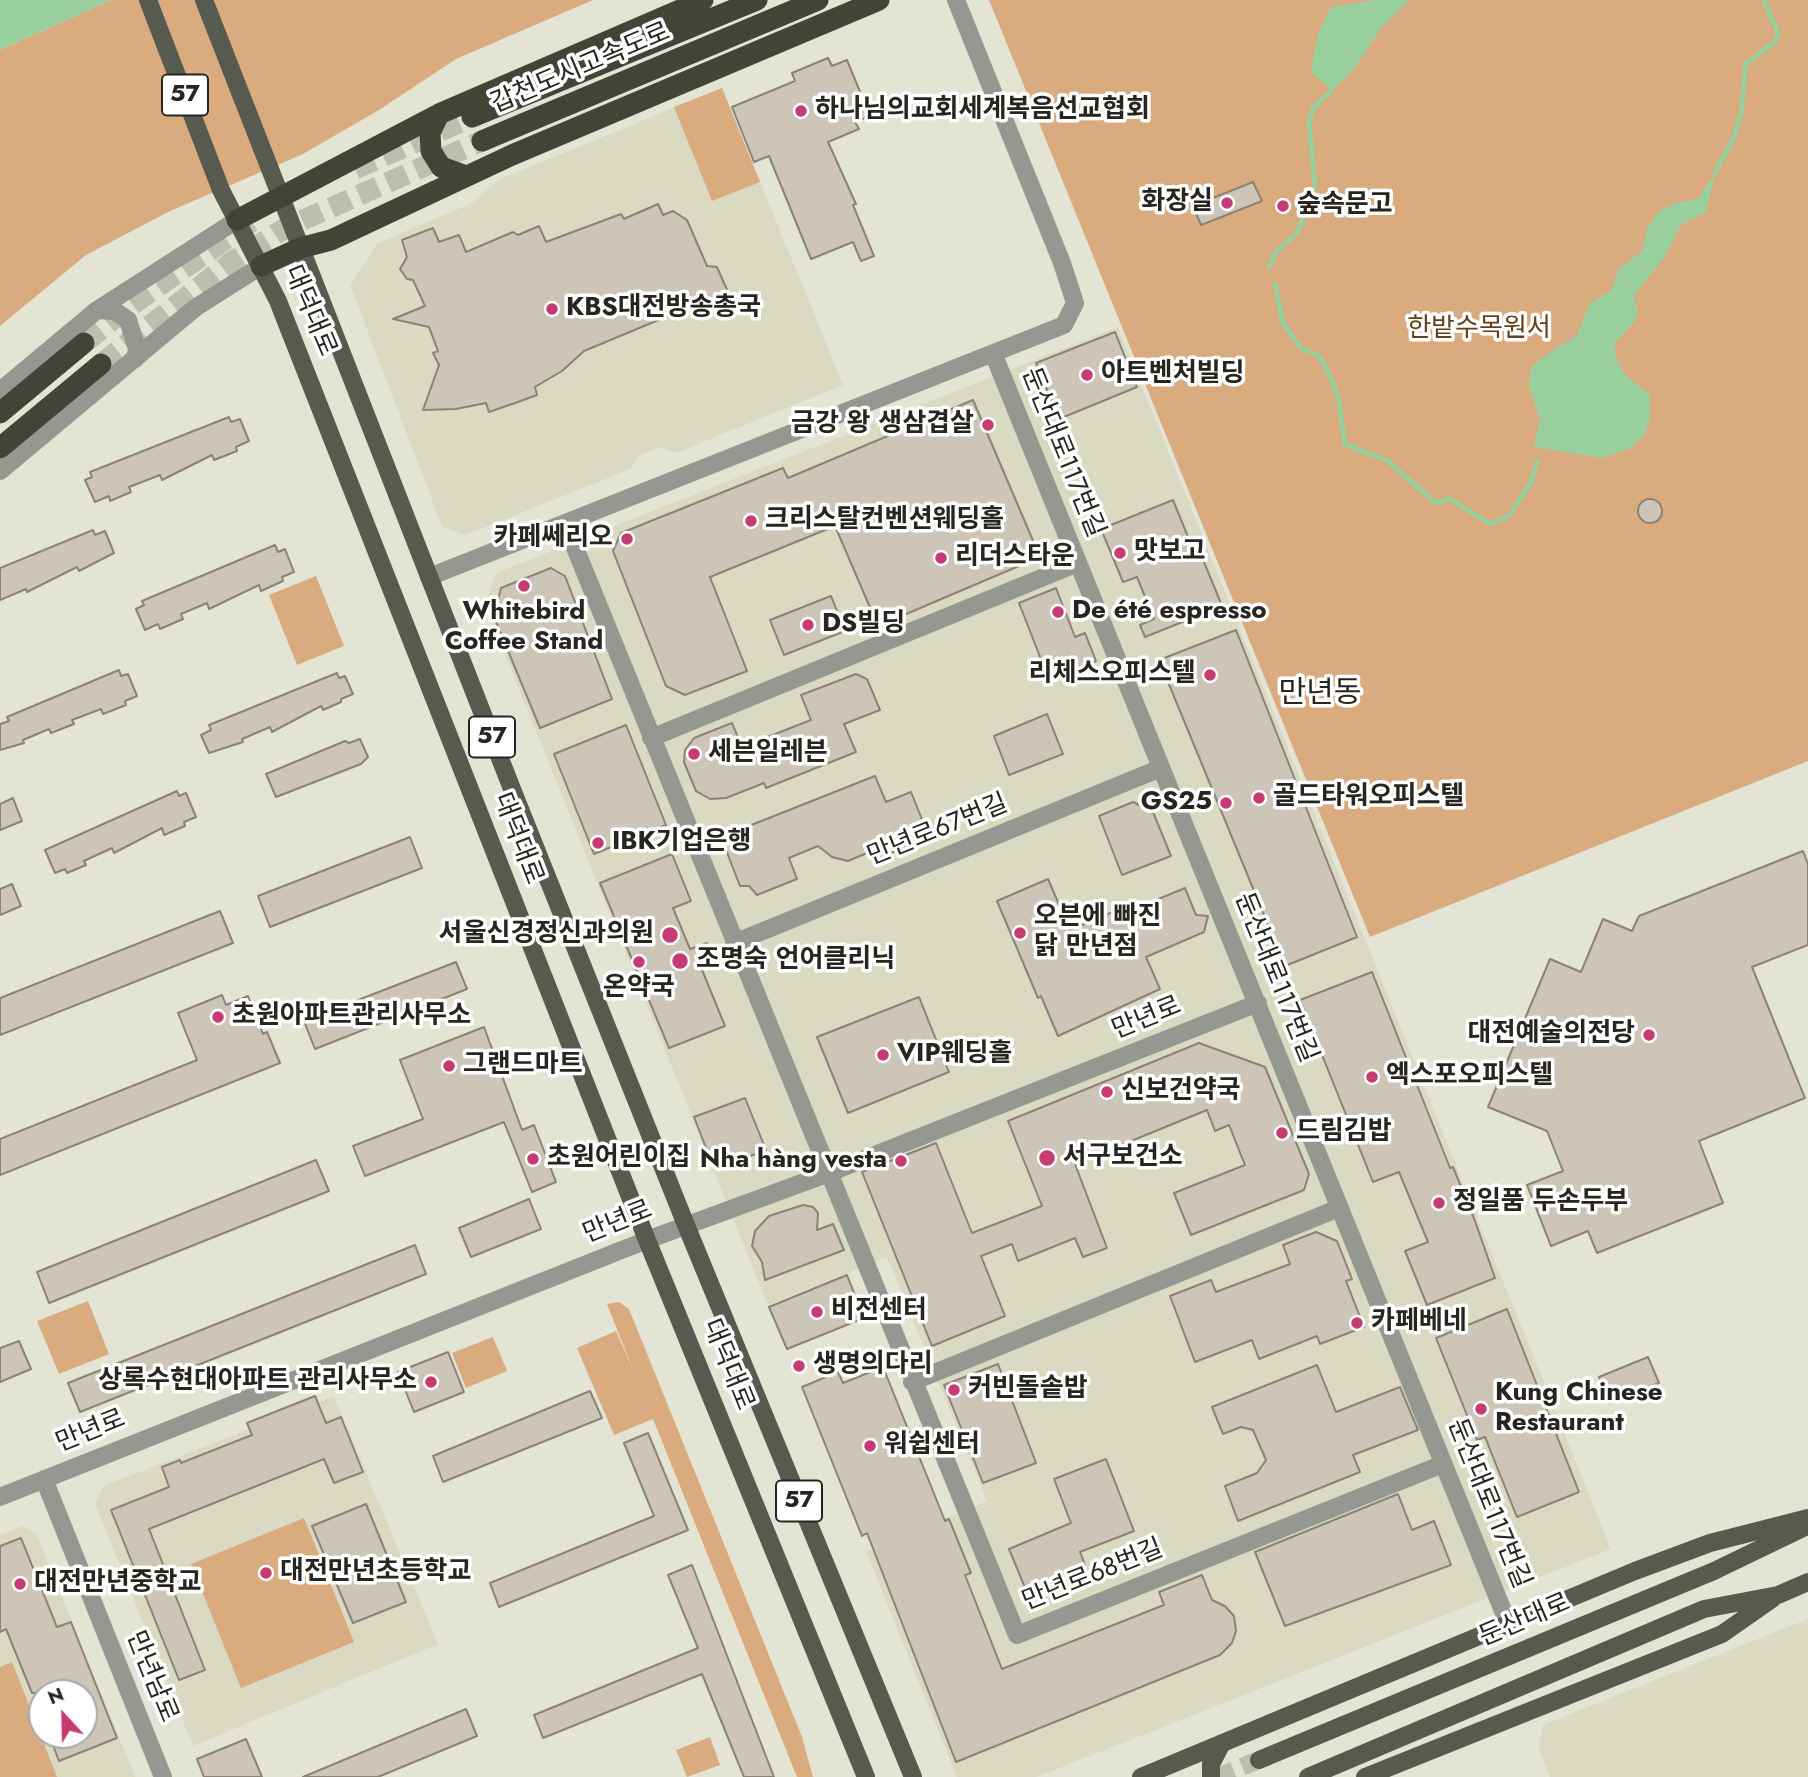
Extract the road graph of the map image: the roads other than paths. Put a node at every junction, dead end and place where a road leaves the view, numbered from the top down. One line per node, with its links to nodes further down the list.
1 (148, 0): 13 (main road, 대덕대로 / 57)
2 (204, 0): 12 (main road, 대덕대로 / 57)
3 (703, 0): 8 (highway)
4 (757, 0): 9 (highway, 갑천도시고속도로)
5 (818, 0): 10 (highway, 갑천도시고속도로)
6 (879, 0): 11 (highway)
7 (956, 0): 18 (street, 둔산대로117번길)
8 (439, 114): 11 (highway); 12 (highway)
9 (472, 117)
10 (482, 141)
11 (466, 176): 14 (highway)
12 (282, 196): 13 (highway); 14 (main road, 대덕대로 / 57)
13 (237, 220): 15 (main road, 대덕대로 / 57); 16 (street)
14 (300, 248): 15 (highway); 27 (main road, 대덕대로 / 57)
15 (261, 266): 19 (street); 35 (main road, 대덕대로 / 57)
16 (97, 310): 19 (street); 21 (street)
17 (83, 344): 22 (highway)
18 (993, 353): 25 (street, 둔산대로117번길); 26 (street, 둔산대로117번길)
19 (135, 359): 24 (street)
20 (101, 364): 23 (highway)
21 (0, 391)
22 (0, 413)
23 (0, 449)
24 (0, 471)
25 (565, 523): 27 (street, 둔산대로117번길); 28 (street)
26 (1078, 563): 28 (street); 29 (street, 둔산대로117번길)
27 (429, 577): 34 (main road, 대덕대로 / 57)
28 (651, 738): 30 (street)
29 (1161, 768): 30 (street, 만년로67번길); 31 (street, 둔산대로117번길)
30 (733, 943): 32 (street)
31 (1258, 1003): 32 (street, 만년로); 33 (street, 둔산대로117번길)
32 (830, 1173): 34 (street, 만년로); 36 (street, 만년로68번길)
33 (1339, 1208): 36 (street); 37 (street, 둔산대로117번길)
34 (686, 1225): 35 (street, 만년로); 49 (main road, 대덕대로 / 57)
35 (647, 1240): 38 (street, 만년로); 48 (main road, 대덕대로 / 57)
36 (912, 1382): 37 (street, 만년로68번길)
37 (1443, 1464): 44 (street, 둔산대로117번길)
38 (44, 1479): 39 (street, 만년로); 47 (street, 만년남로)
39 (0, 1497)
40 (1808, 1518): 44 (main road)
41 (1808, 1525): 46 (main road, 둔산대로)
42 (1808, 1582): 43 (main road)
43 (1778, 1595): 52 (main road); 53 (main road)
44 (1508, 1623): 45 (main road)
45 (1221, 1745): 50 (main road); 51 (main road)
46 (1259, 1760)
47 (163, 1777)
48 (866, 1777)
49 (913, 1777)
50 (1141, 1777)
51 (1211, 1777)
52 (1308, 1777)
53 (1365, 1777)

